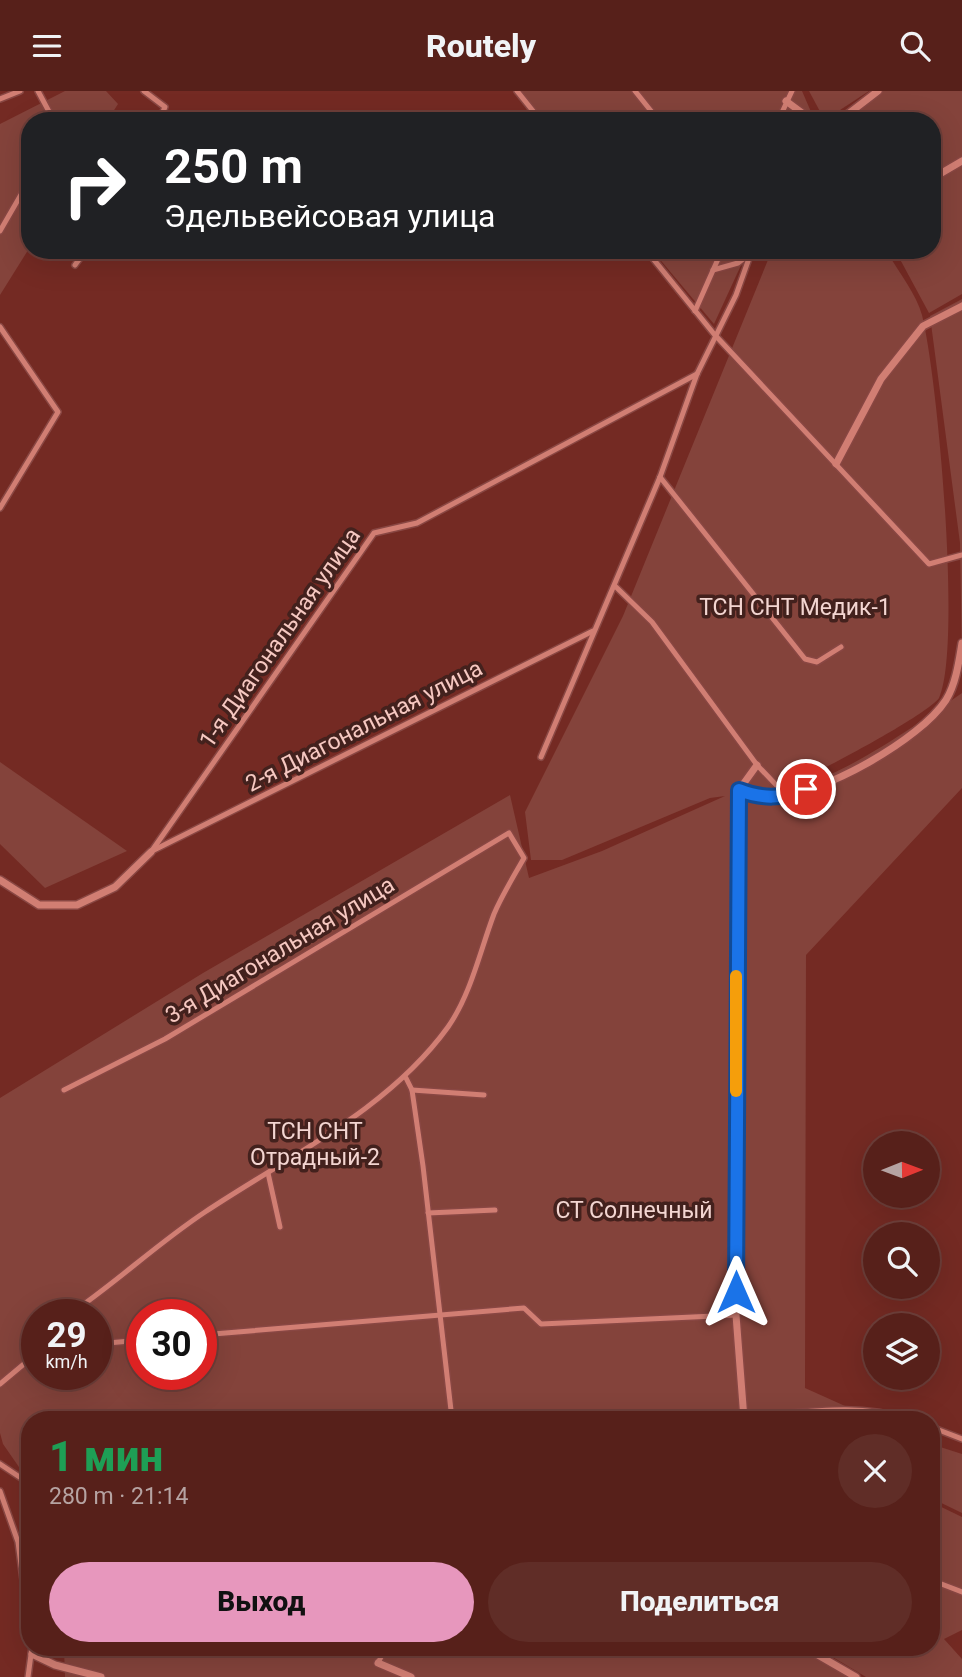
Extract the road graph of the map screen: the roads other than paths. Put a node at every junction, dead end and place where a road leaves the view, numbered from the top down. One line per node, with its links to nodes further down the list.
1 (20, 91): 8 (lane)
2 (38, 91): 10 (lane)
3 (145, 91): 11 (lane)
4 (517, 91): 12 (lane)
5 (635, 91): 13 (lane)
6 (792, 91): 9 (lane)
7 (878, 91): 16 (street)
8 (0, 99)
9 (786, 101): 14 (lane); 15 (street)
10 (49, 112)
11 (163, 112)
12 (534, 112)
13 (652, 112)
14 (782, 112)
15 (801, 112)
16 (851, 112)
17 (962, 161): 18 (street)
18 (941, 173)
19 (21, 195): 20 (lane)
20 (0, 231)
21 (79, 259): 26 (lane)
22 (653, 259): 29 (lane)
23 (718, 259): 27 (lane)
24 (743, 259): 27 (lane)
25 (749, 259): 31 (lane)
26 (75, 265)
27 (713, 271): 29 (lane)
28 (962, 306): 33 (street)
29 (695, 311): 31 (lane)
30 (0, 327): 35 (lane)
31 (714, 334): 32 (lane); 33 (lane)
32 (697, 374): 34 (lane); 45 (lane, 1-я Диагональная улица)
33 (836, 464): 36 (lane)
34 (660, 477): 37 (lane); 40 (lane)
35 (0, 508)
36 (962, 555)
37 (615, 586): 38 (lane); 42 (lane)
38 (593, 631): 41 (lane); 45 (lane, 2-я Диагональная улица)
39 (962, 643): 43 (street)
40 (841, 647)
41 (541, 757)
42 (757, 765): 43 (street); 44 (lane)
43 (739, 790): 57 (street)
44 (780, 790)
45 (151, 852): 46 (street)
46 (0, 880)
47 (406, 1077): 48 (lane, 3-я Диагональная улица); 49 (lane); 51 (lane)
48 (64, 1090)
49 (412, 1090): 50 (lane); 53 (lane)
50 (484, 1095)
51 (268, 1173): 54 (lane); 55 (lane)
52 (495, 1210): 53 (lane)
53 (428, 1213): 56 (lane)
54 (279, 1227)
55 (92, 1299)
56 (441, 1315): 57 (lane); 58 (lane); 61 (lane)
57 (736, 1315): 62 (street)
58 (217, 1334)
59 (21, 1368): 60 (lane)
60 (0, 1384)
61 (451, 1411)
62 (743, 1411)
63 (815, 1411): 64 (lane)
64 (883, 1411)
65 (940, 1430): 66 (lane)
66 (962, 1439)
67 (0, 1464): 68 (lane)
68 (21, 1478)
69 (0, 1491): 70 (lane)
70 (21, 1565)
71 (940, 1583): 72 (lane)
72 (962, 1592)
73 (31, 1656): 78 (lane)
74 (41, 1656): 79 (street)
75 (382, 1656): 77 (lane)
76 (820, 1656): 81 (street)
77 (378, 1663): 80 (street)
78 (28, 1677)
79 (101, 1677)
80 (411, 1677)
81 (856, 1677)

